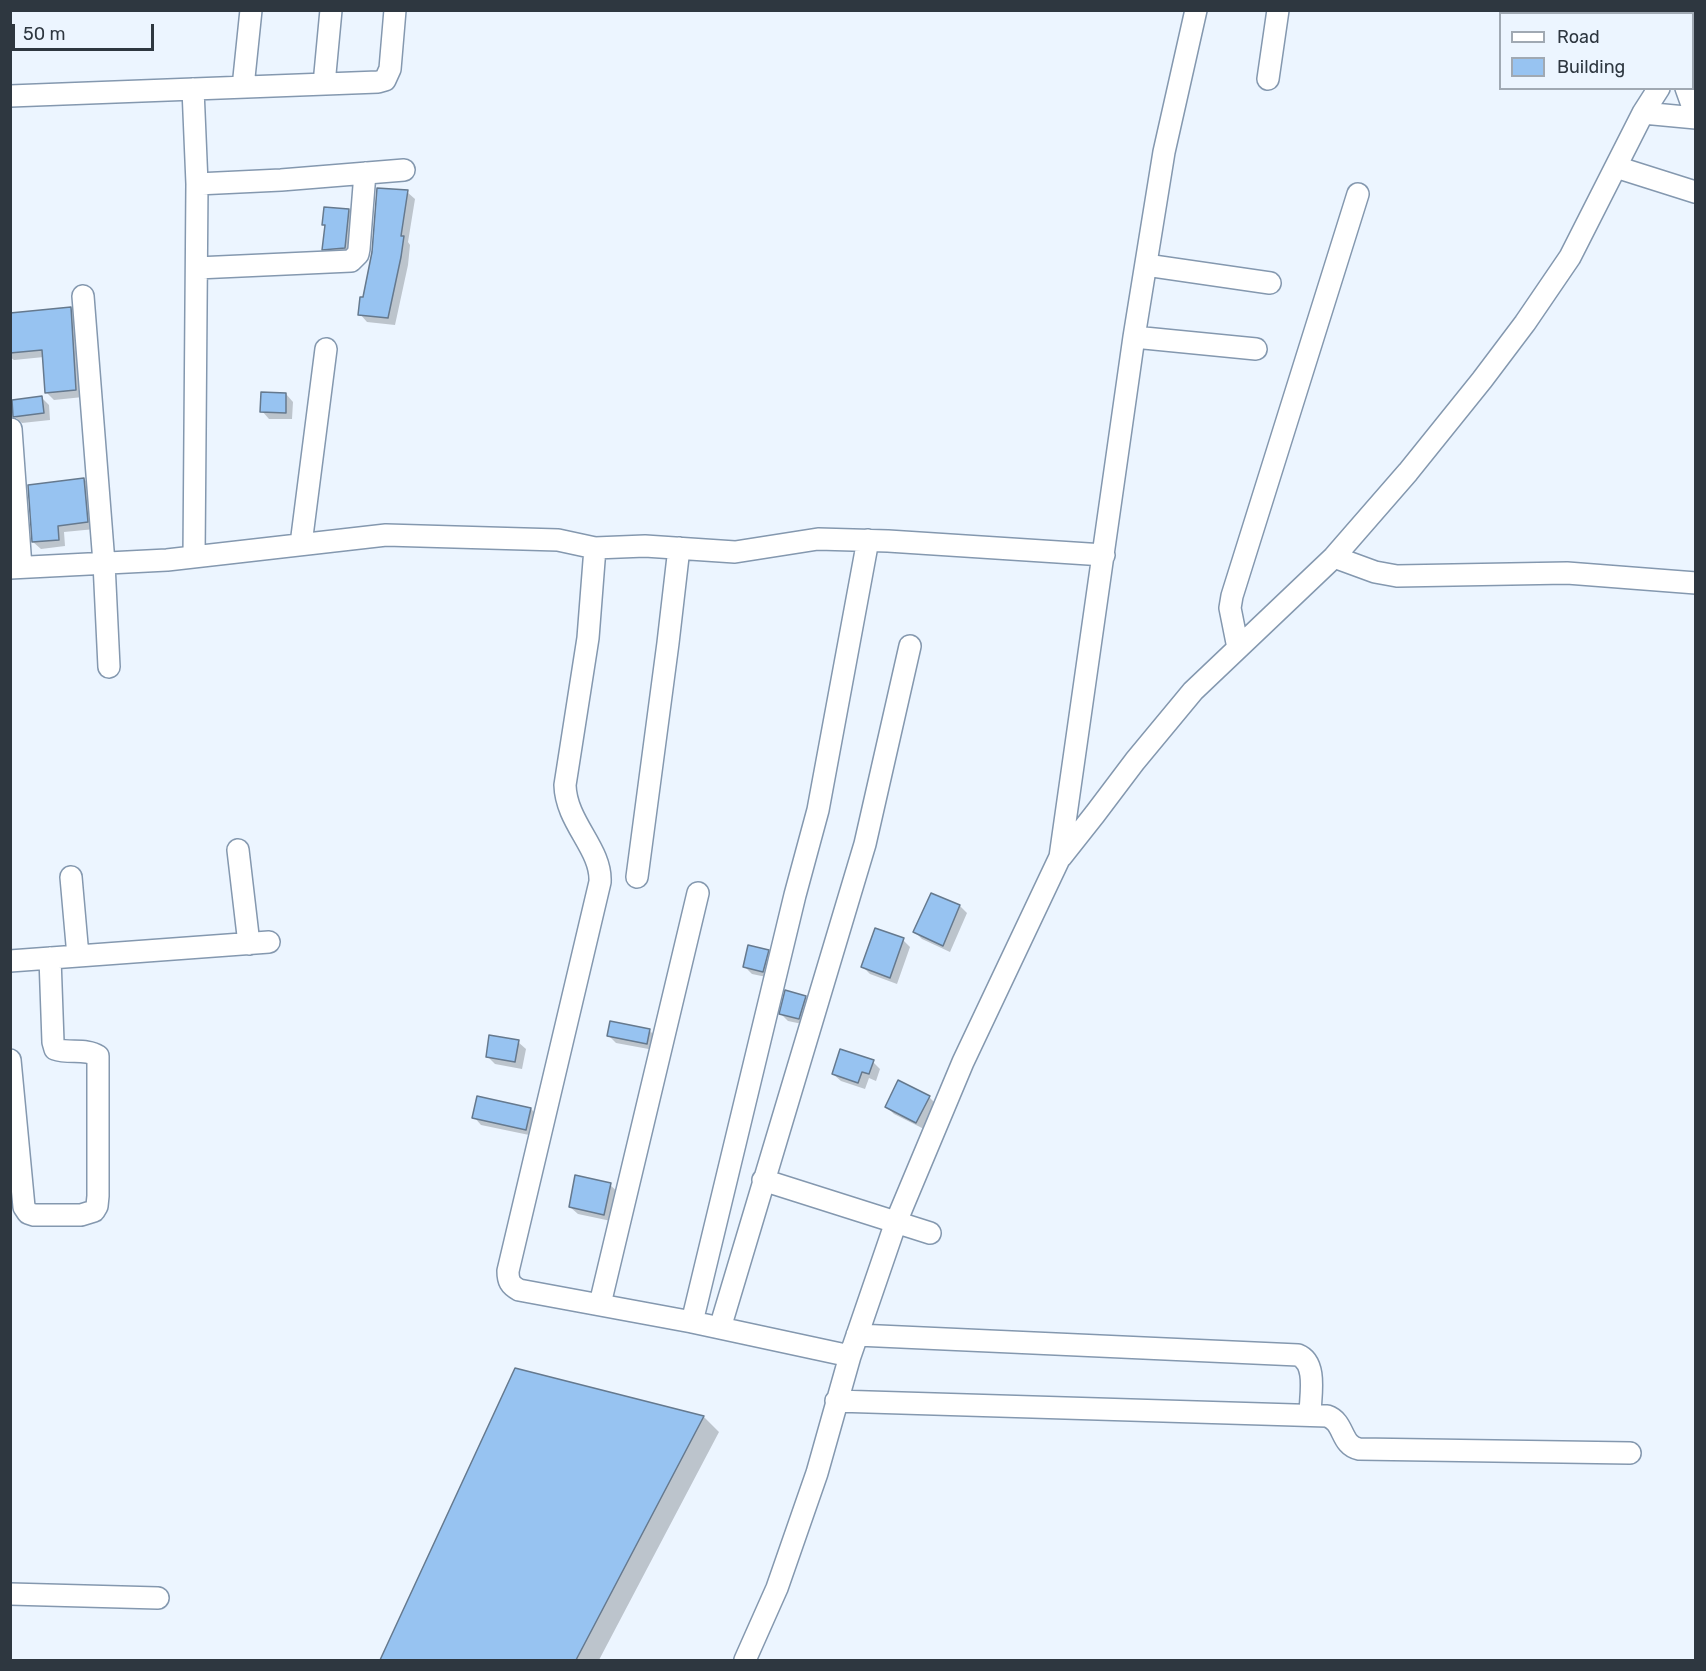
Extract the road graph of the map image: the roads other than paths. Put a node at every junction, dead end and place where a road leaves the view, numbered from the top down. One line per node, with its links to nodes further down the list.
1 (251, 10): 8 (street)
2 (331, 10): 7 (street)
3 (395, 10): 7 (street)
4 (1196, 10): 21 (street)
5 (1278, 10): 6 (street)
6 (1268, 80)
7 (324, 84): 8 (street)
8 (243, 87): 9 (street)
9 (193, 89): 12 (street); 18 (street)
10 (1658, 90): 13 (street)
11 (1687, 90): 14 (street)
12 (10, 96)
13 (1643, 113): 14 (street); 15 (street)
14 (1695, 117)
15 (1616, 166): 19 (street); 35 (street)
16 (404, 170): 17 (street)
17 (365, 173): 18 (street); 22 (street)
18 (197, 184): 22 (street)
19 (1695, 192)
20 (1358, 194): 40 (street)
21 (1146, 265): 23 (street); 25 (street)
22 (197, 268): 34 (street)
23 (1269, 284)
24 (83, 296): 36 (street)
25 (1134, 337): 27 (street); 33 (street)
26 (326, 349): 30 (street)
27 (1256, 349)
28 (11, 429): 37 (street)
29 (868, 540): 32 (street); 33 (street); 55 (street)
30 (301, 544): 31 (street); 34 (street)
31 (595, 548): 32 (street); 54 (street)
32 (679, 548): 45 (street)
33 (1104, 555): 43 (street)
34 (194, 557): 36 (street)
35 (1335, 558): 38 (street); 40 (street)
36 (104, 563): 37 (street); 41 (street)
37 (16, 567)
38 (1695, 583)
39 (910, 646): 51 (street)
40 (1238, 648): 43 (street)
41 (109, 667)
42 (238, 850): 47 (street)
43 (1060, 857): 52 (street)
44 (71, 877): 47 (street)
45 (637, 877)
46 (698, 893): 54 (street)
47 (78, 956): 48 (street)
48 (50, 958): 49 (street); 50 (street)
49 (10, 961)
50 (10, 1060)
51 (764, 1180): 52 (street); 56 (street)
52 (896, 1222): 53 (street); 57 (street)
53 (930, 1233)
54 (600, 1304): 55 (street)
55 (692, 1322): 56 (street)
56 (720, 1328): 58 (street)
57 (857, 1335): 58 (street); 60 (street)
58 (850, 1356): 59 (street)
59 (836, 1401): 60 (street); 64 (street)
60 (1310, 1415): 61 (street)
61 (1630, 1453)
62 (10, 1594): 63 (street)
63 (158, 1598)
64 (745, 1660)

